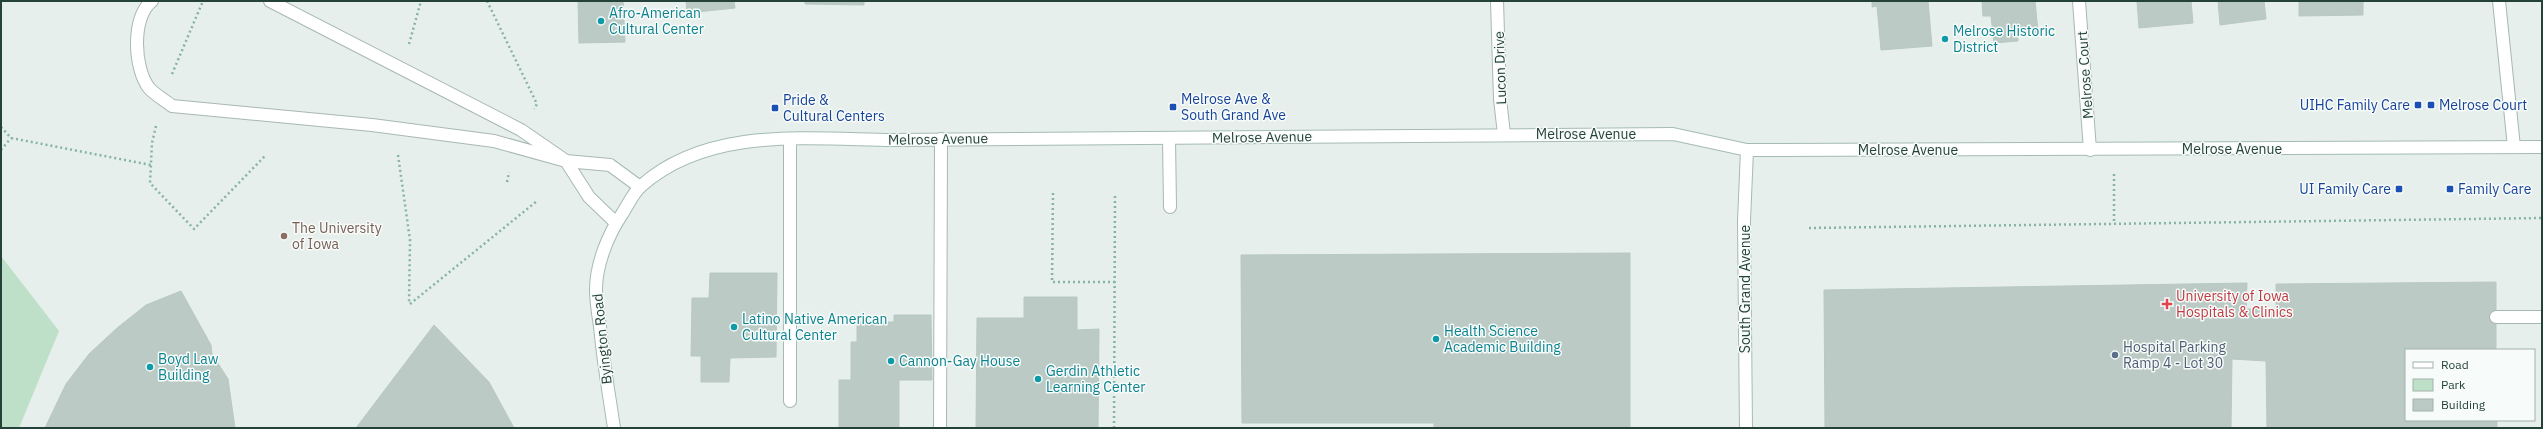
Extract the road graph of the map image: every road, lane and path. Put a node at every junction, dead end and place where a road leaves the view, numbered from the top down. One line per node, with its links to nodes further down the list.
1 (152, 1): 14 (main road)
2 (270, 1): 8 (main road)
3 (488, 1): 8 (path)
4 (1498, 1): 9 (main road, Lucon Drive)
5 (2079, 1): 19 (main road, Melrose Court)
6 (2499, 1): 15 (main road)
7 (1, 127): 10 (path)
8 (521, 130): 21 (main road)
9 (1504, 134): 11 (main road, Melrose Avenue); 18 (main road, Melrose Avenue)
10 (11, 138): 17 (path); 22 (path)
11 (1169, 138): 13 (main road, Melrose Avenue); 29 (main road)
12 (790, 139): 13 (main road, Melrose Avenue); 25 (main road, Melrose Avenue); 37 (main road)
13 (941, 139): 39 (main road)
14 (514, 145): 21 (main road); 24 (path)
15 (2514, 147): 16 (main road, Melrose Avenue); 19 (main road, Melrose Avenue)
16 (2542, 147)
17 (1, 150)
18 (1747, 150): 19 (main road, Melrose Avenue); 41 (main road, South Grand Avenue)
19 (2090, 150)
20 (265, 156): 33 (path)
21 (566, 161): 25 (main road); 31 (main road)
22 (151, 165)
23 (398, 169): 28 (path)
24 (508, 182)
25 (640, 187): 31 (main road, Byington Road)
26 (1053, 193): 34 (path)
27 (1115, 193): 34 (path)
28 (537, 201)
29 (1170, 207)
30 (2542, 218): 32 (path)
31 (616, 223): 38 (main road, Byington Road)
32 (1809, 228)
33 (194, 229)
34 (1115, 282): 40 (path)
35 (2496, 317): 36 (main road)
36 (2542, 317)
37 (790, 401)
38 (614, 428)
39 (940, 428)
40 (1114, 428)
41 (1746, 428)

